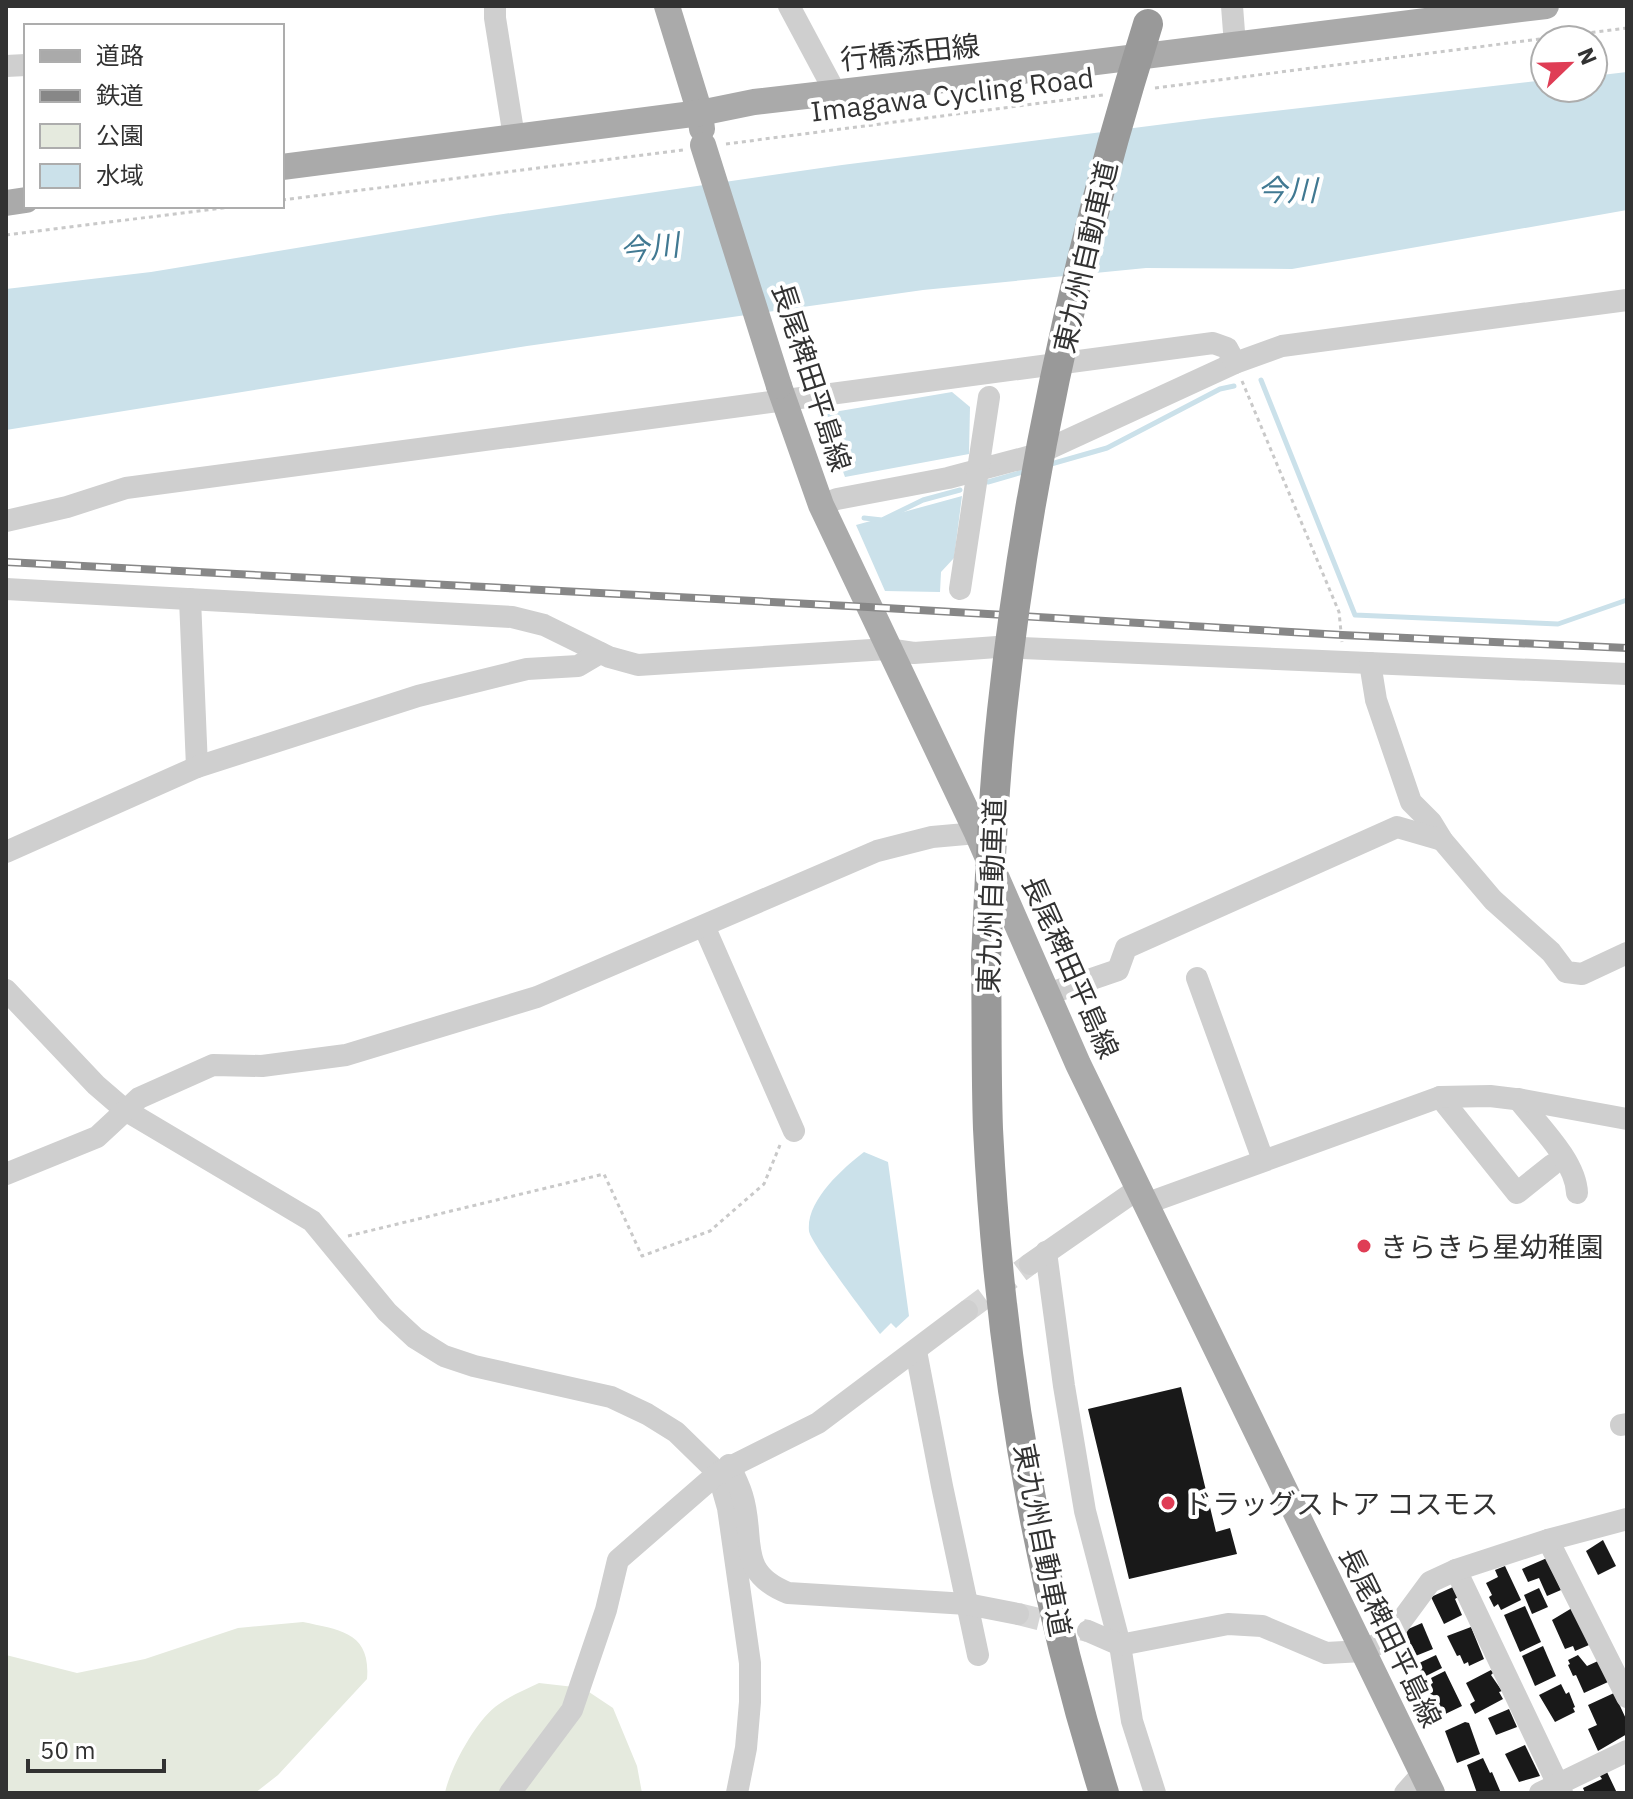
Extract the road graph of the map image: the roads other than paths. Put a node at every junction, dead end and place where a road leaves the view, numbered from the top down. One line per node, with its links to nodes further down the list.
1 (495, 6): 10 (street)
2 (667, 6): 9 (main road, 長尾稗田平島線)
3 (789, 6): 8 (street)
4 (1232, 6): 7 (street)
5 (1546, 6): 7 (main road, 行橋添田線)
6 (1151, 15): 64 (highway, 東九州自動車道, bridge)
7 (1235, 45): 8 (main road, 行橋添田線)
8 (835, 92): 9 (main road, 行橋添田線)
9 (700, 113): 10 (main road, 行橋添田線); 14 (main road, 長尾稗田平島線, bridge)
10 (514, 137): 11 (main road, 行橋添田線)
11 (284, 167)
12 (1627, 300): 13 (street)
13 (1235, 363): 14 (street); 16 (street)
14 (781, 392): 17 (main road, 長尾稗田平島線); 18 (street)
15 (989, 397): 16 (street)
16 (979, 469): 17 (street); 20 (street)
17 (821, 505): 23 (main road, 長尾稗田平島線)
18 (6, 521)
19 (6, 589): 21 (street)
20 (960, 589)
21 (190, 599): 22 (street); 28 (street)
22 (563, 634): 24 (street); 26 (street)
23 (887, 649): 24 (street); 25 (street); 29 (main road, 長尾稗田平島線)
24 (600, 653): 26 (street)
25 (1370, 663): 27 (street); 30 (street)
26 (527, 669): 28 (street)
27 (1627, 674)
28 (197, 767): 31 (street)
29 (977, 833): 32 (street); 36 (main road, 長尾稗田平島線)
30 (1442, 840): 33 (street); 36 (street)
31 (6, 852)
32 (704, 926): 39 (street); 41 (street)
33 (1627, 953)
34 (1197, 978): 42 (street)
35 (6, 990): 39 (street)
36 (1048, 994): 45 (main road, 長尾稗田平島線)
37 (1440, 1097): 38 (street); 38 (street); 42 (street)
38 (1509, 1098): 40 (street); 44 (street)
39 (125, 1110): 43 (street); 48 (street)
40 (1627, 1119)
41 (794, 1131)
42 (1263, 1160): 45 (street)
43 (6, 1174)
44 (1577, 1193)
45 (1141, 1196): 55 (street); 56 (main road, 長尾稗田平島線)
46 (967, 1311): 47 (street)
47 (916, 1351): 48 (street); 52 (street)
48 (724, 1469): 52 (street); 62 (street); 63 (street)
49 (1627, 1519): 50 (street)
50 (1548, 1540): 51 (street); 58 (street)
51 (1456, 1570): 56 (street); 61 (street)
52 (967, 1604): 53 (street); 57 (street)
53 (1018, 1614)
54 (1088, 1631): 55 (street)
55 (1120, 1645): 56 (street); 65 (street)
56 (1363, 1651): 60 (main road, 長尾稗田平島線)
57 (978, 1655)
58 (1627, 1697)
59 (1627, 1751): 61 (street)
60 (1420, 1787)
61 (1553, 1790)
62 (510, 1793)
63 (737, 1793)
64 (1104, 1793)
65 (1155, 1793)

